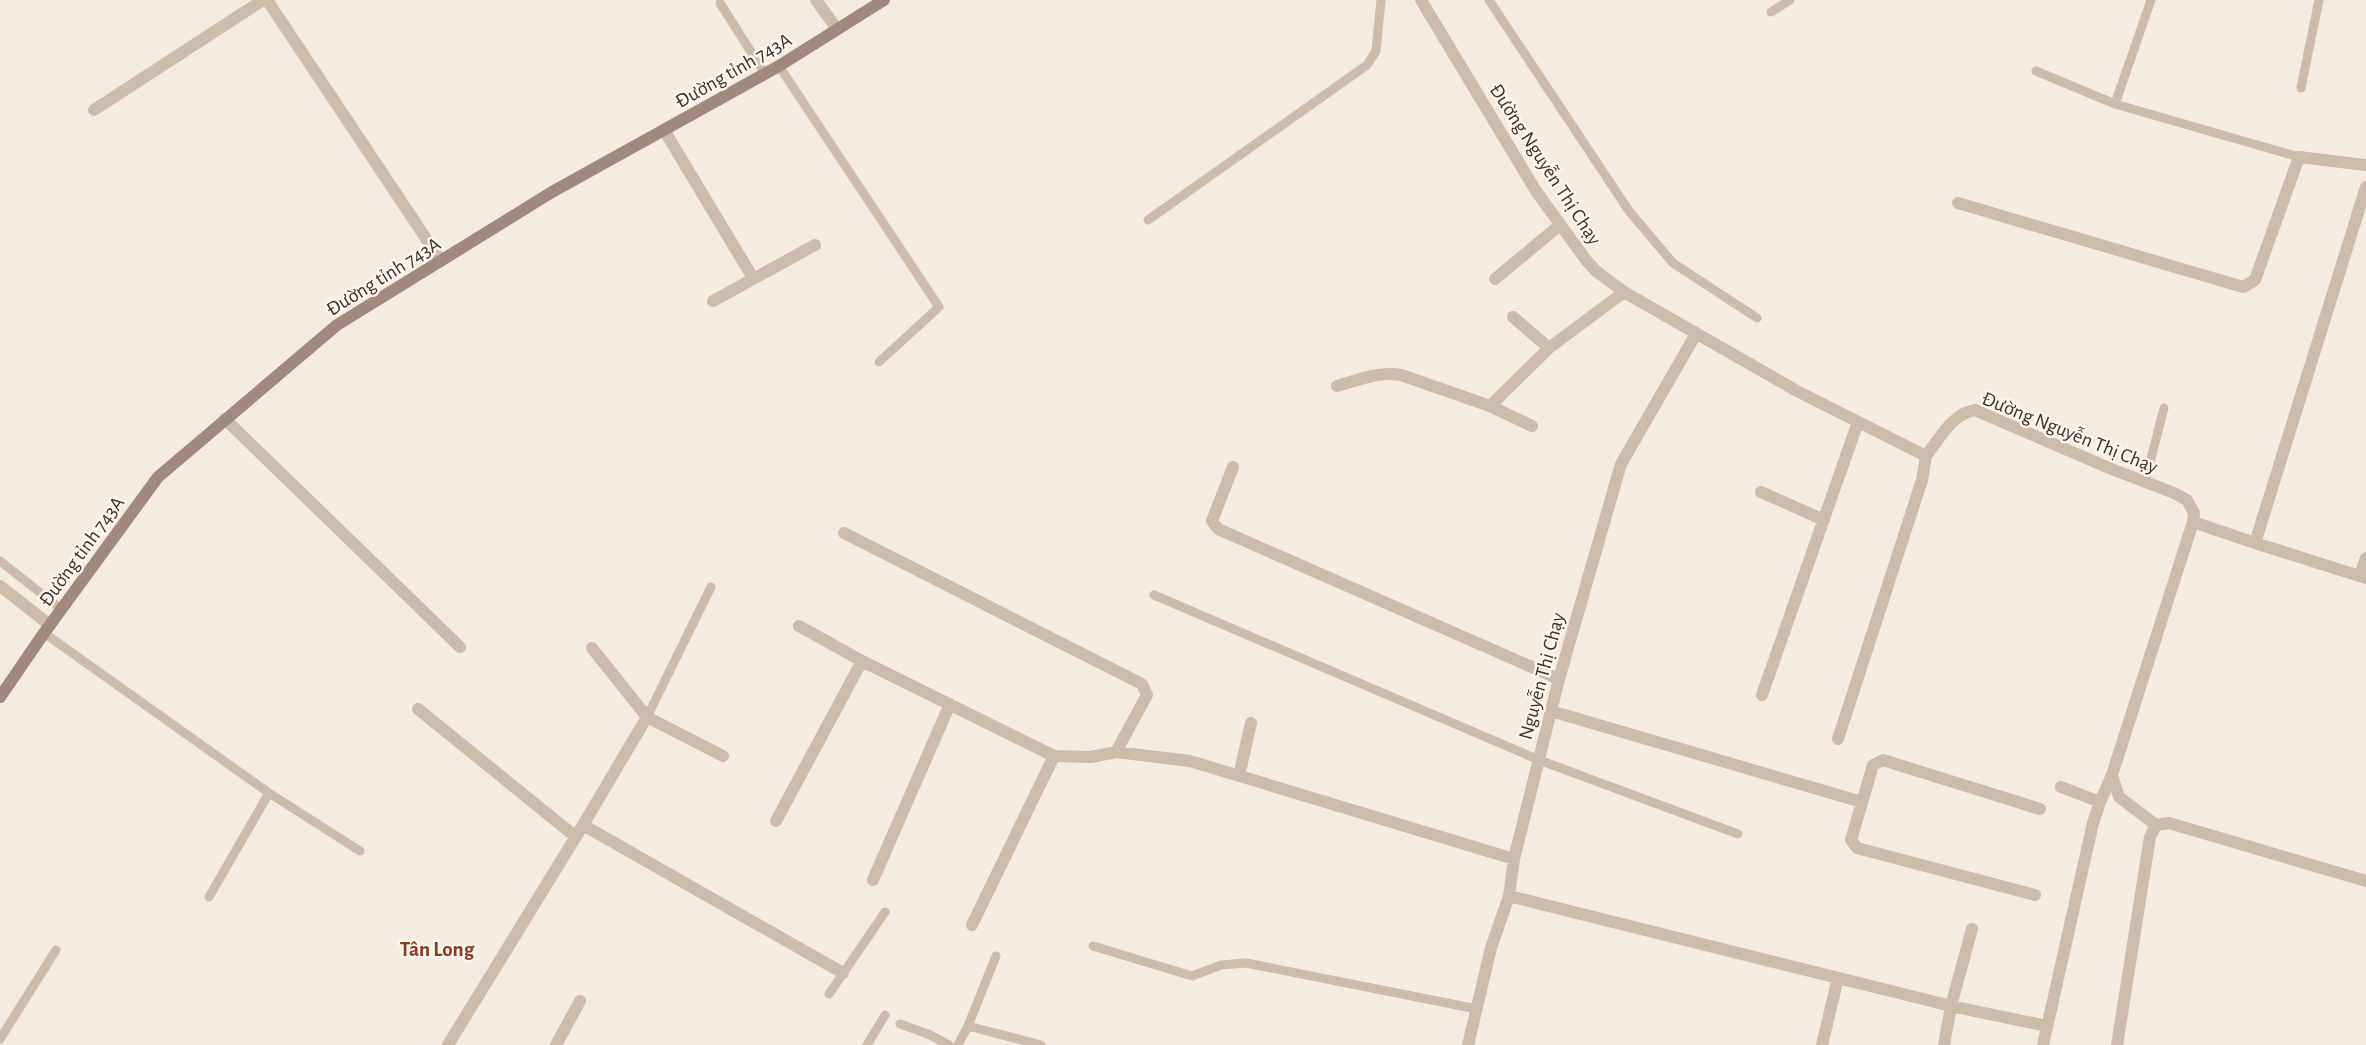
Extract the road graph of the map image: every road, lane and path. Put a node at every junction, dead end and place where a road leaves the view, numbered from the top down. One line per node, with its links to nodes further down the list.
1 (262, 0): 19 (street)
2 (268, 0): 28 (street)
3 (816, 0): 13 (street)
4 (884, 0): 13 (main road, Đường tỉnh 743A)
5 (1381, 0): 25 (lane)
6 (1421, 0): 26 (street, Đường Nguyễn Thị Chạy)
7 (1489, 0): 34 (lane)
8 (1790, 0): 12 (lane)
9 (2151, 0): 18 (lane)
10 (2319, 0): 17 (lane)
11 (720, 3): 16 (lane)
12 (1771, 12)
13 (837, 29): 14 (main road, Đường tỉnh 743A)
14 (779, 66): 16 (main road, Đường tỉnh 743A); 37 (lane)
15 (2036, 71): 18 (lane)
16 (765, 74): 20 (main road, Đường tỉnh 743A)
17 (2301, 88)
18 (2115, 104): 21 (lane)
19 (94, 110)
20 (664, 130): 28 (main road, Đường tỉnh 743A); 29 (street)
21 (2299, 157): 22 (street); 24 (street)
22 (2366, 165)
23 (2366, 187): 51 (street)
24 (1958, 203)
25 (1148, 220)
26 (1560, 225): 30 (street); 31 (street, Đường Nguyễn Thị Chạy)
27 (815, 245): 29 (street)
28 (441, 261): 41 (main road, Đường tỉnh 743A)
29 (753, 278): 32 (street)
30 (1495, 279)
31 (1624, 292): 35 (street, Đường Nguyễn Thị Chạy); 36 (street)
32 (713, 301)
33 (1513, 317): 36 (street)
34 (1757, 318)
35 (1696, 334): 42 (street, Đường Nguyễn Thị Chạy); 64 (street, Nguyễn Thị Chạy)
36 (1549, 348): 39 (street)
37 (879, 362)
38 (1337, 386): 39 (street)
39 (1490, 406): 43 (street)
40 (2164, 408): 46 (lane)
41 (224, 419): 58 (main road, Đường tỉnh 743A); 61 (street)
42 (1858, 422): 44 (street, Đường Nguyễn Thị Chạy); 48 (street)
43 (1532, 426)
44 (1926, 456): 46 (street, Đường Nguyễn Thị Chạy); 72 (street)
45 (1233, 467): 64 (street)
46 (2145, 482): 49 (street, Đường Nguyễn Thị Chạy)
47 (1761, 492): 48 (street)
48 (1824, 520): 65 (street)
49 (2193, 522): 51 (street); 77 (street)
50 (844, 533): 73 (street)
51 (2255, 543): 54 (street)
52 (2366, 558): 54 (street)
53 (0, 561): 58 (lane)
54 (2363, 577)
55 (0, 586): 60 (street)
56 (711, 587): 70 (lane)
57 (1154, 595): 76 (lane)
58 (61, 609): 60 (main road, Đường tỉnh 743A)
59 (799, 626): 63 (street)
60 (47, 629): 66 (main road, Đường tỉnh 743A); 80 (lane)
61 (460, 647)
62 (592, 648): 70 (street)
63 (862, 661): 67 (street); 84 (street)
64 (1558, 679): 69 (street, Nguyễn Thị Chạy)
65 (1762, 695)
66 (0, 697)
67 (950, 704): 75 (street); 91 (street)
68 (418, 709): 88 (street)
69 (1550, 711): 76 (street, Nguyễn Thị Chạy); 81 (street)
70 (647, 717): 74 (street); 85 (street)
71 (1251, 724): 78 (street)
72 (1838, 739)
73 (1116, 752): 75 (street); 78 (street)
74 (723, 756)
75 (1054, 756): 97 (street)
76 (1538, 760): 87 (lane); 90 (street, Nguyễn Thị Chạy)
77 (2112, 775): 82 (street); 86 (street)
78 (1240, 776): 90 (street)
79 (2061, 787): 82 (street)
80 (269, 793): 89 (lane); 95 (lane)
81 (1862, 802): 83 (street); 93 (street)
82 (2100, 802): 111 (street)
83 (2040, 809)
84 (776, 821)
85 (583, 825): 88 (street); 102 (street)
86 (2156, 825): 92 (street); 123 (street)
87 (1738, 834)
88 (576, 837): 113 (street)
89 (360, 851)
90 (1514, 860): 94 (street, Nguyễn Thị Chạy)
91 (873, 880)
92 (2366, 882)
93 (2035, 895)
94 (1509, 896): 103 (street); 107 (street, Nguyễn Thị Chạy)
95 (209, 897)
96 (885, 912): 102 (lane)
97 (972, 925)
98 (1972, 929): 106 (street)
99 (1093, 946): 107 (lane)
100 (56, 950): 112 (lane)
101 (996, 956): 110 (lane)
102 (843, 973): 104 (lane)
103 (1838, 978): 106 (street); 120 (street)
104 (829, 994)
105 (580, 1001): 114 (street)
106 (1951, 1006): 111 (street); 121 (street)
107 (1477, 1009): 119 (street, Nguyễn Thị Chạy)
108 (885, 1015): 115 (lane)
109 (900, 1024): 116 (lane)
110 (968, 1026): 117 (lane); 118 (lane)
111 (2047, 1026): 122 (street)
112 (0, 1039)
113 (448, 1045)
114 (556, 1045)
115 (867, 1045)
116 (949, 1045)
117 (958, 1045)
118 (1041, 1045)
119 (1468, 1045)
120 (1822, 1045)
121 (1944, 1045)
122 (2043, 1045)
123 (2117, 1045)

